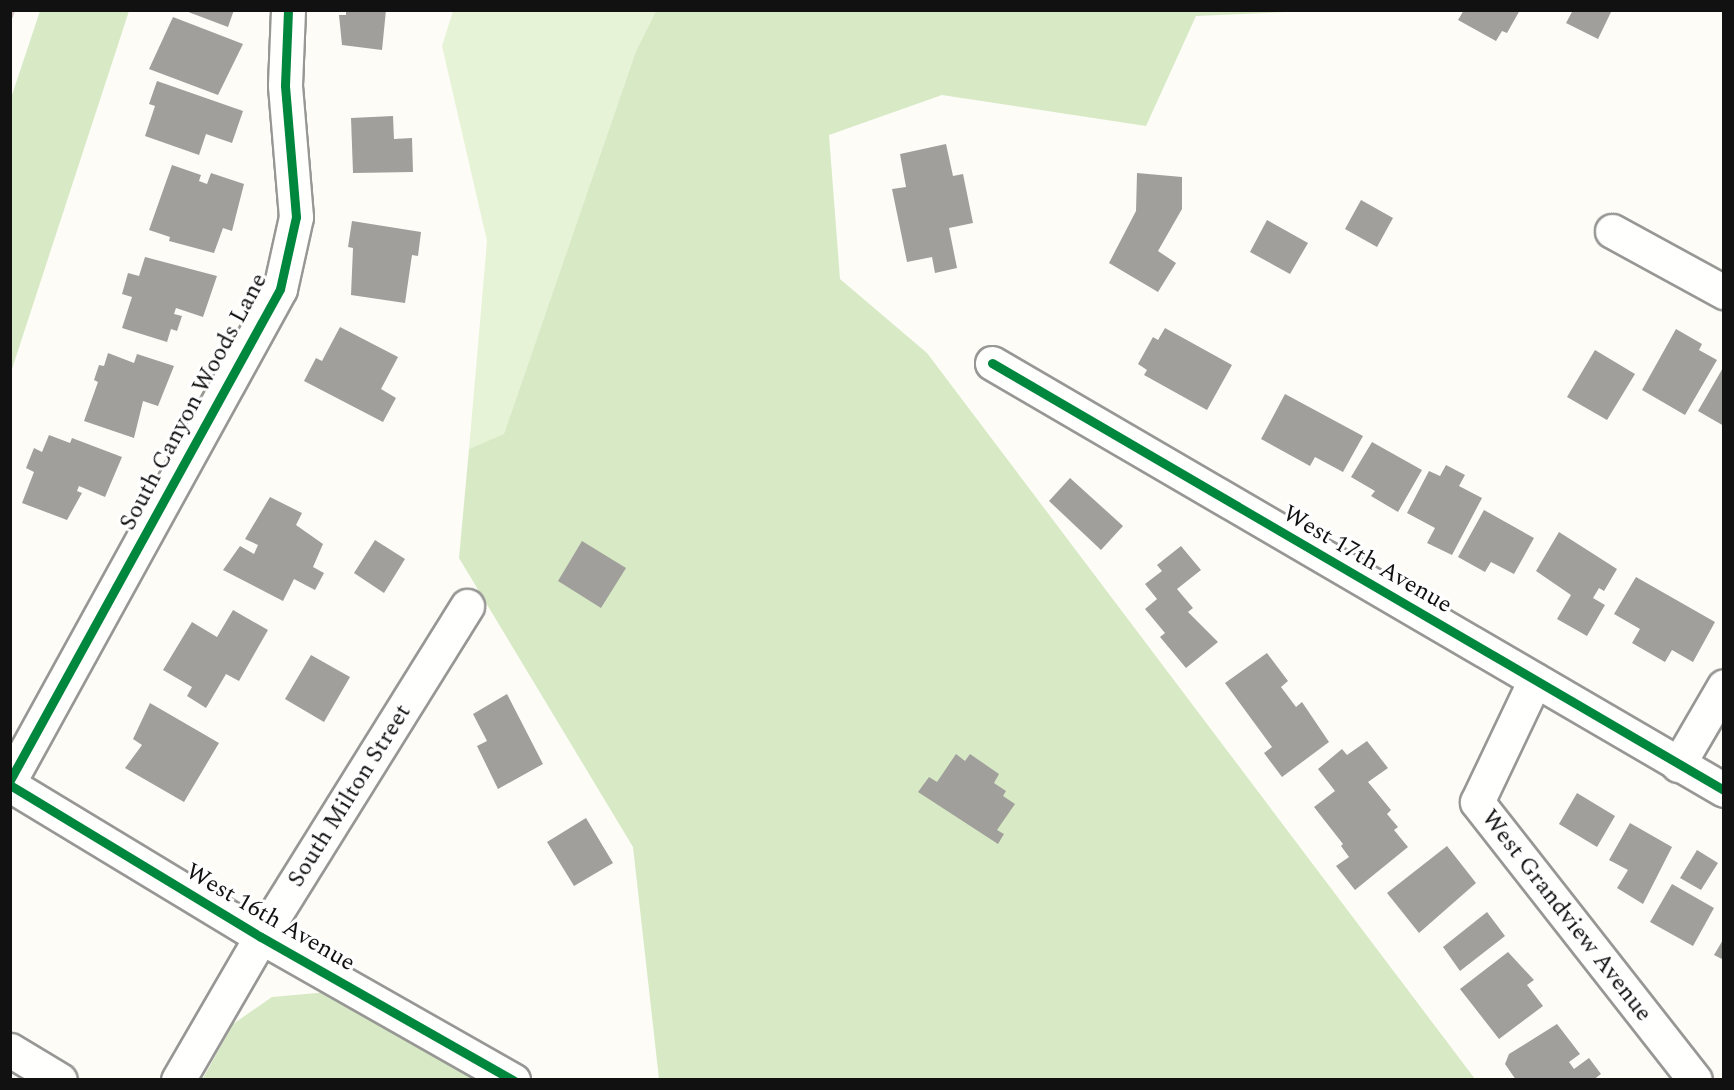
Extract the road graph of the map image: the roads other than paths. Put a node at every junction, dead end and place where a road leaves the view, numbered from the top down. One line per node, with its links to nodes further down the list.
1 (288, 10): 9 (street, South Canyon Woods Lane)
2 (1612, 231): 3 (street)
3 (1724, 292)
4 (992, 363): 6 (street, West 17th Avenue)
5 (467, 606): 12 (street, South Milton Street)
6 (1534, 680): 8 (street, West 17th Avenue); 17 (street, West Grandview Avenue)
7 (1724, 686): 8 (street)
8 (1678, 765): 11 (street, West 17th Avenue)
9 (10, 780)
10 (10, 785): 12 (street, West 16th Avenue)
11 (1724, 790)
12 (261, 937): 15 (street, South Milton Street); 16 (street, West 16th Avenue)
13 (10, 1050): 14 (street)
14 (60, 1080)
15 (178, 1080)
16 (513, 1080)
17 (1695, 1080)

